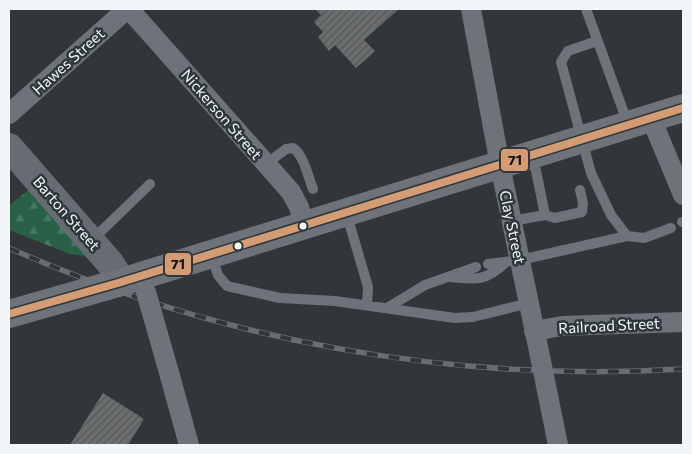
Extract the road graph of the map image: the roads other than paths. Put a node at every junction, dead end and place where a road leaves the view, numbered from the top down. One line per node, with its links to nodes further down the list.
1 (128, 9): 6 (street, Hawes Street); 11 (street, Nickerson Street)
2 (471, 9): 12 (street, Clay Street)
3 (586, 9): 4 (lane)
4 (598, 41): 7 (lane); 8 (lane)
5 (683, 108): 7 (main road)
6 (9, 114)
7 (639, 122): 8 (main road); 16 (street)
8 (583, 139): 10 (main road); 22 (lane)
9 (9, 147): 23 (main road, Barton Street)
10 (533, 155): 12 (main road); 18 (lane)
11 (266, 164): 14 (lane); 20 (street, Nickerson Street)
12 (500, 165): 17 (main road); 19 (street, Clay Street)
13 (150, 184): 23 (lane)
14 (313, 189)
15 (580, 190): 18 (lane)
16 (683, 195)
17 (346, 212): 20 (main road); 31 (lane)
18 (545, 215): 19 (lane)
19 (512, 221): 25 (street, Clay Street)
20 (304, 226): 24 (main road)
21 (672, 228): 22 (lane)
22 (627, 236): 25 (lane)
23 (91, 241): 29 (main road, Barton Street)
24 (211, 254): 29 (main road); 31 (lane)
25 (513, 261): 26 (lane); 28 (lane); 30 (street, Clay Street)
26 (488, 264)
27 (476, 268): 28 (lane)
28 (447, 277): 32 (lane)
29 (132, 283): 33 (main road, bridge); 37 (street, Barton Street, bridge)
30 (529, 303): 32 (lane); 35 (street, Clay Street)
31 (367, 305): 32 (lane)
32 (387, 308)
33 (9, 314)
34 (683, 322): 35 (street, Railroad Street)
35 (534, 331): 36 (street, Clay Street, bridge)
36 (556, 437)
37 (189, 445)

